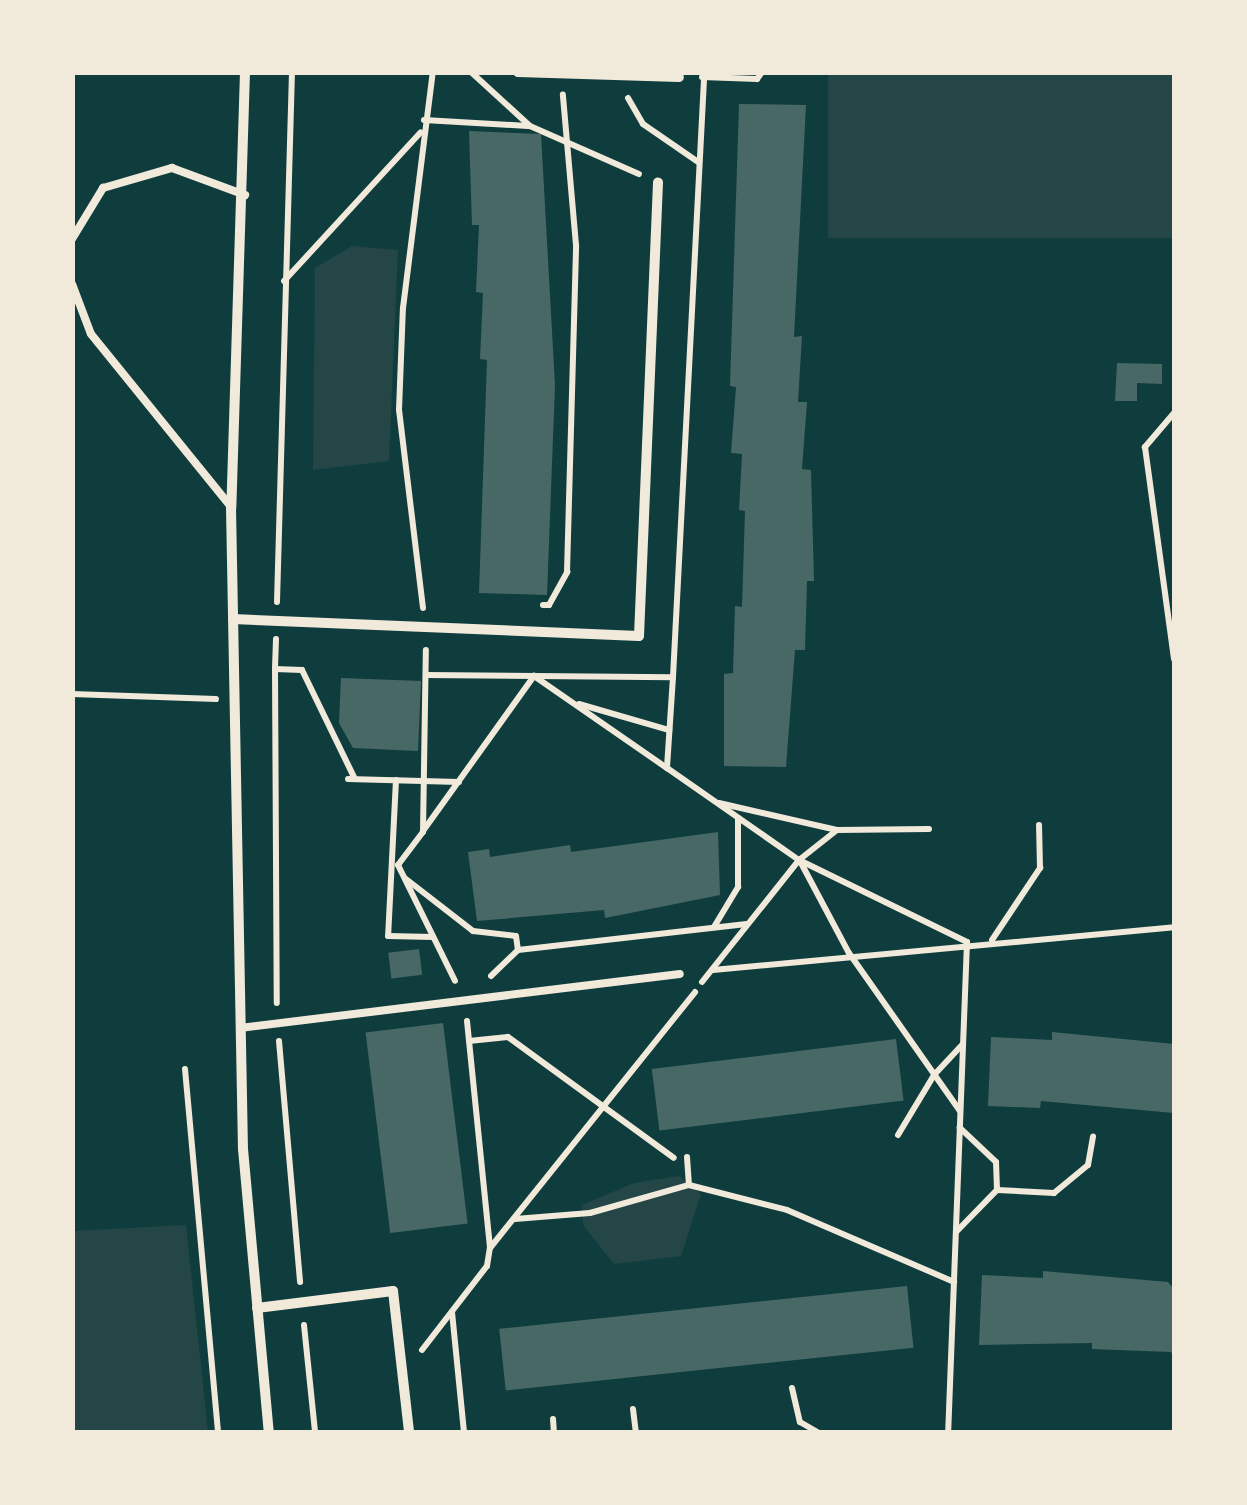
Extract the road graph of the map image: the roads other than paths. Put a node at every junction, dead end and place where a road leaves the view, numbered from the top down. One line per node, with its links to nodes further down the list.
1 (245, 72): 7 (street)
2 (518, 72): 3 (street)
3 (564, 74): 4 (street)
4 (615, 75): 5 (street)
5 (679, 77)
6 (658, 182): 11 (street)
7 (245, 194): 8 (lane); 10 (street)
8 (72, 239)
9 (72, 284): 10 (lane)
10 (231, 508): 11 (street)
11 (233, 619): 13 (street)
12 (680, 974): 13 (lane)
13 (240, 1028): 14 (street)
14 (257, 1308): 15 (street); 16 (street)
15 (269, 1432)
16 (409, 1432)

